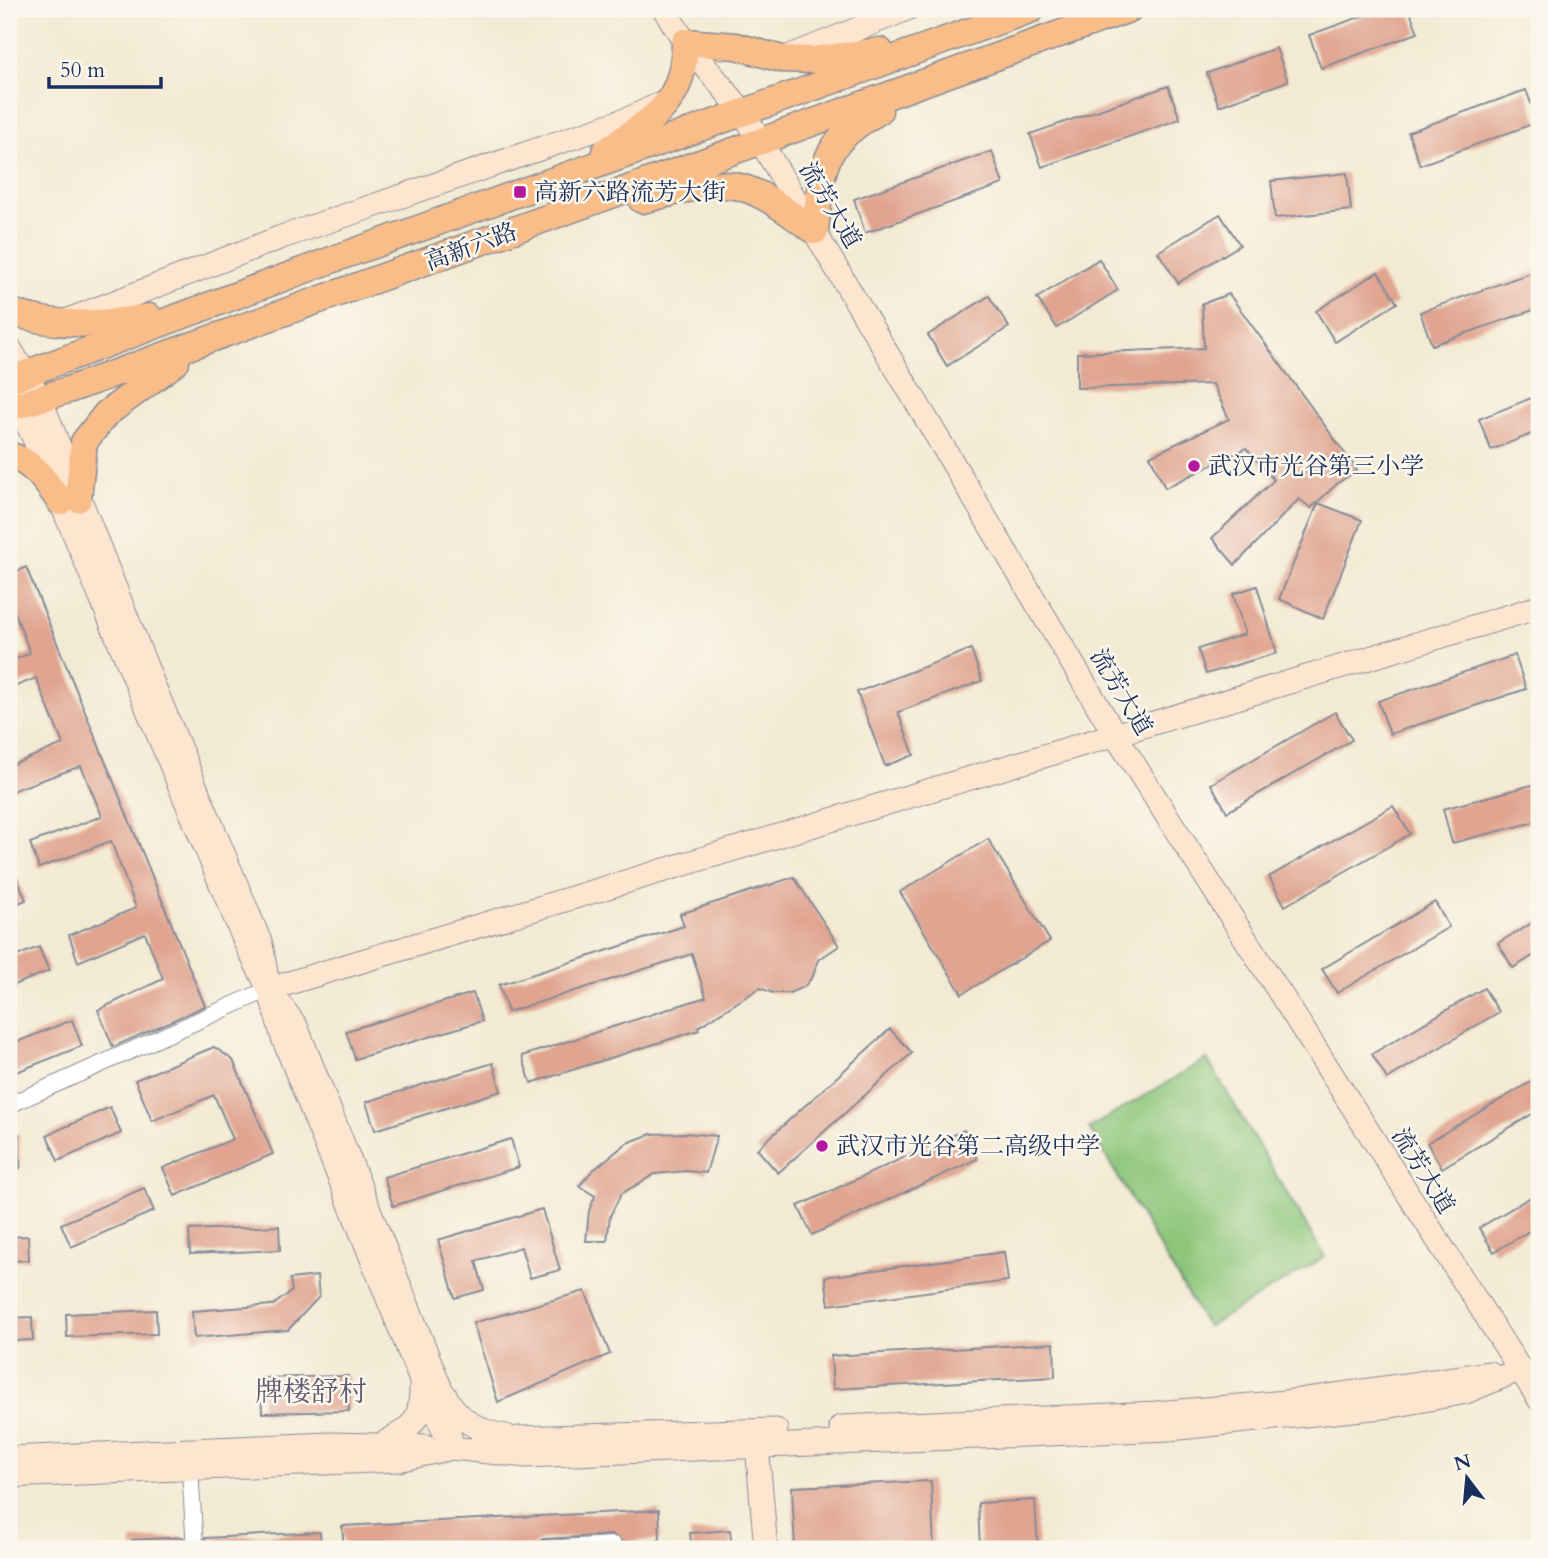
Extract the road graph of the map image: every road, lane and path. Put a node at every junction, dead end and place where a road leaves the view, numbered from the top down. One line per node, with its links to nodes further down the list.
1 (664, 9): 5 (main road, 流芳大道)
2 (906, 9): 7 (main road)
3 (1032, 9): 6 (main road, 高新六路)
4 (1129, 9): 8 (main road, 高新六路)
5 (685, 42): 7 (main road); 9 (main road); 10 (main road, 流芳大道)
6 (930, 45): 7 (main road); 10 (main road, 高新六路)
7 (782, 59)
8 (939, 78): 11 (main road, 高新六路); 14 (main road)
9 (674, 97): 12 (main road); 17 (main road)
10 (743, 112): 11 (main road, 流芳大道); 12 (main road, 高新六路)
11 (761, 143): 13 (main road, 高新六路); 14 (main road, 流芳大道)
12 (580, 170): 15 (main road, 高新六路)
13 (545, 220): 14 (main road); 18 (main road, 高新六路)
14 (815, 231): 24 (main road, 流芳大道)
15 (206, 308): 17 (main road); 20 (main road, 高新六路)
16 (9, 310): 17 (main road)
17 (61, 323)
18 (213, 338): 20 (main road, 高新六路); 22 (main road)
19 (9, 347): 20 (main road)
20 (18, 393): 22 (main road)
21 (9, 455): 22 (main road)
22 (69, 500): 25 (main road)
23 (1539, 607): 24 (main road)
24 (1114, 733): 25 (main road); 28 (main road, 流芳大道)
25 (270, 989): 26 (street); 27 (main road)
26 (9, 1105)
27 (430, 1383): 29 (main road); 30 (main road); 32 (main road)
28 (1533, 1386): 29 (main road); 31 (main road)
29 (519, 1438): 32 (main road)
30 (384, 1443): 32 (main road); 33 (main road)
31 (757, 1446): 32 (main road); 39 (main road)
32 (452, 1448): 34 (main road)
33 (9, 1458)
34 (190, 1468): 35 (main road); 36 (street)
35 (9, 1476)
36 (195, 1549)
37 (544, 1549): 38 (street)
38 (614, 1549)
39 (766, 1549)

